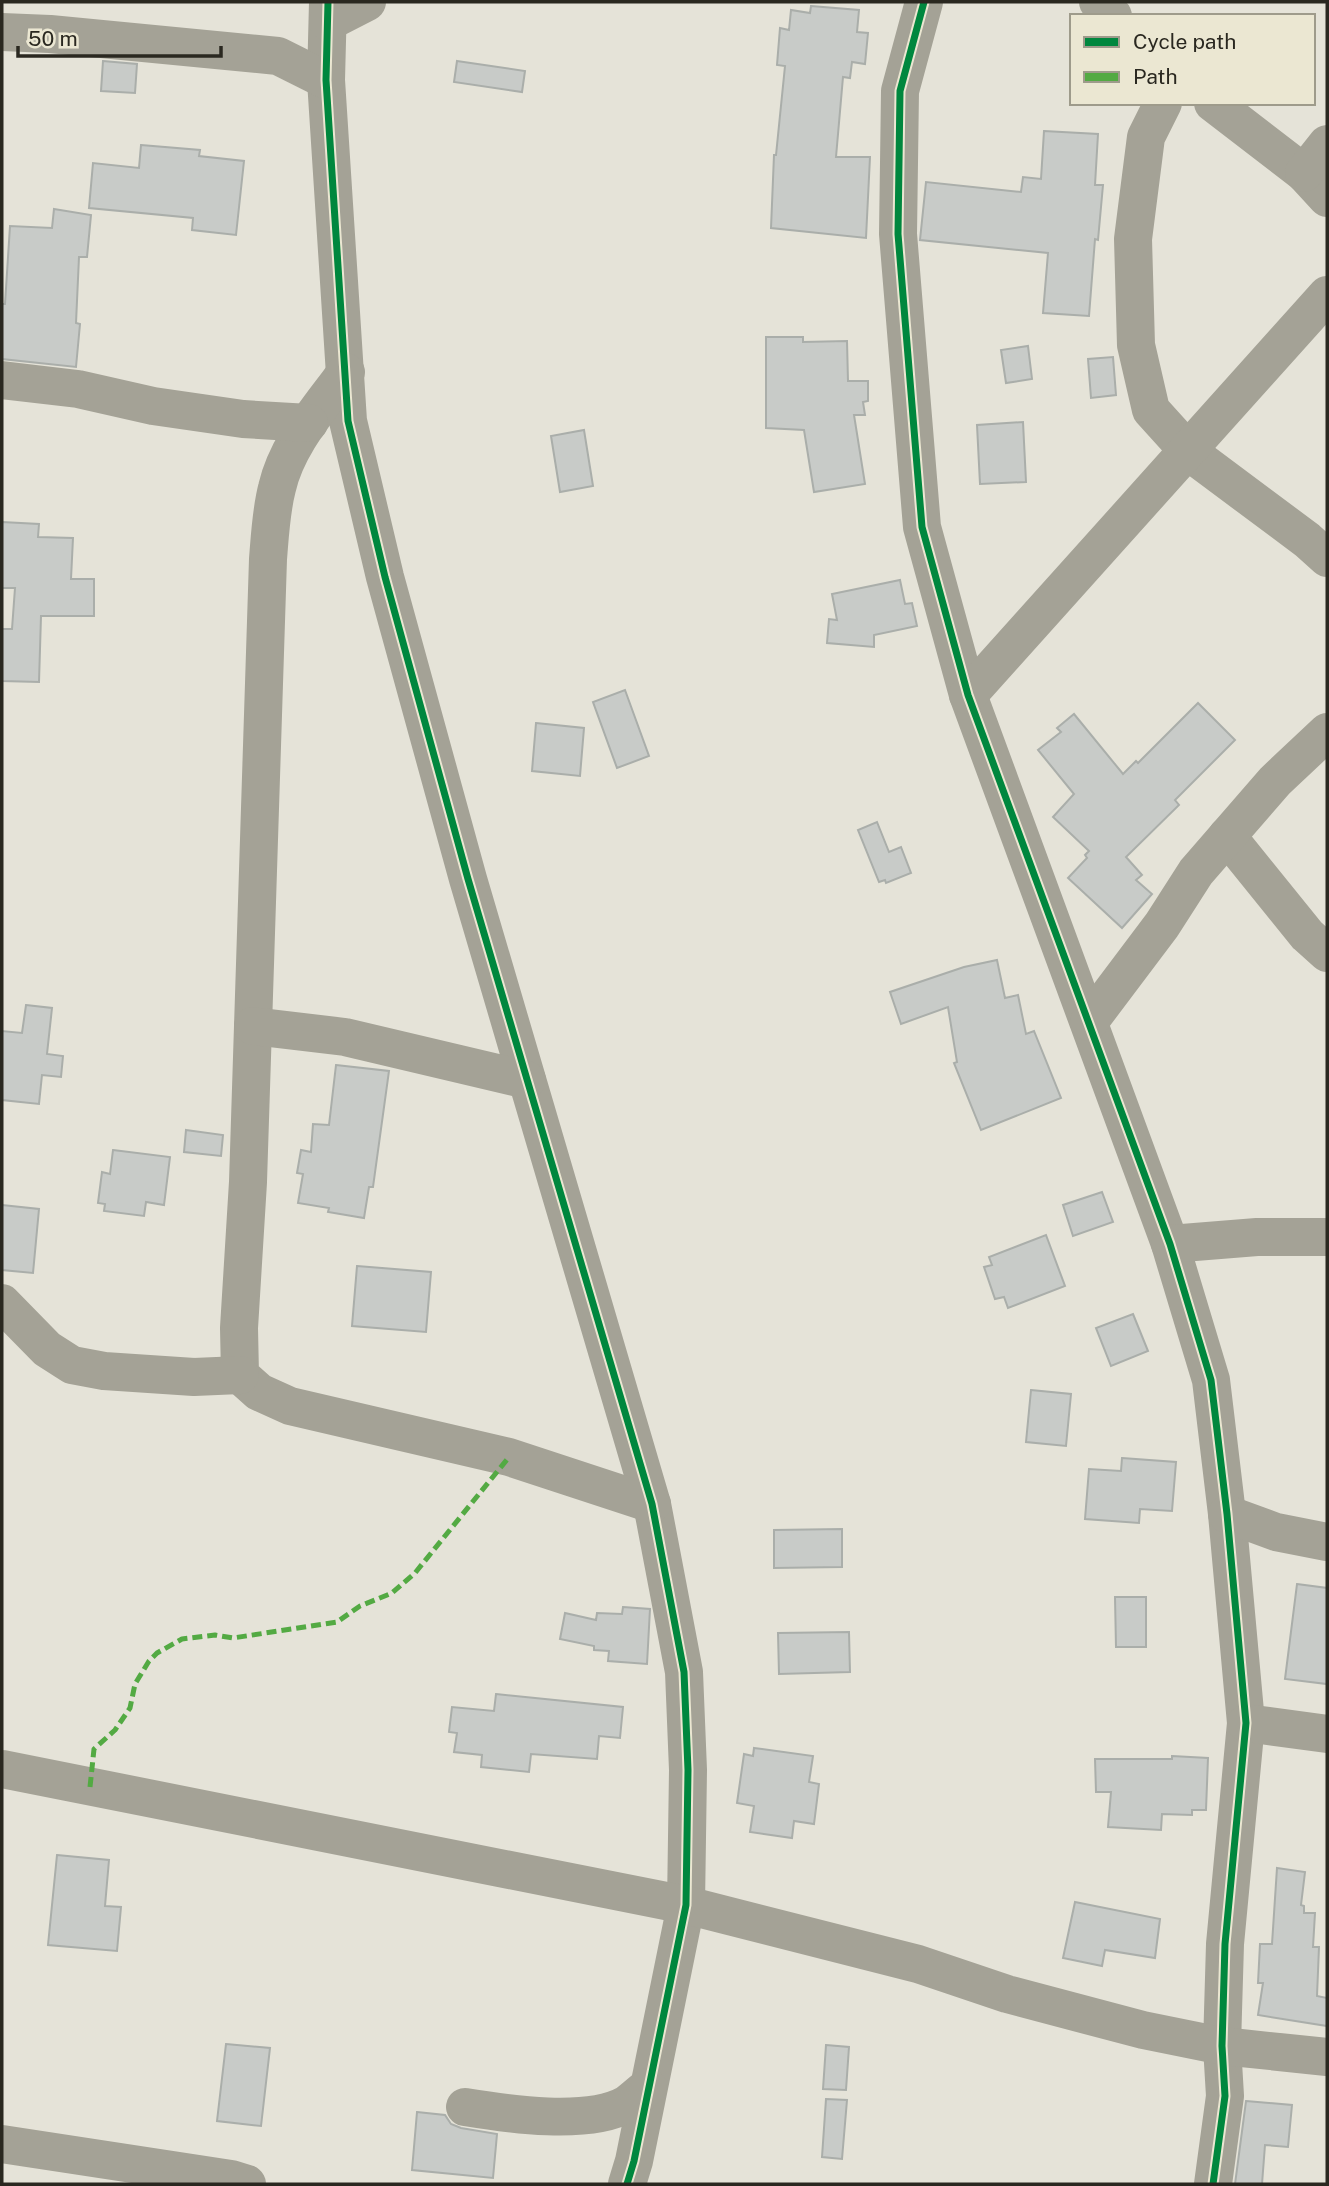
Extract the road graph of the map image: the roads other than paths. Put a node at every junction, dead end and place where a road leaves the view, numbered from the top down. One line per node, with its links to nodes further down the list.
1 (367, 2): 4 (street)
2 (924, 2): 18 (street)
3 (1098, 2): 5 (street)
4 (328, 12): 7 (street)
5 (1111, 14)
6 (2, 32): 7 (street)
7 (326, 80): 13 (street)
8 (1162, 105): 16 (street)
9 (1215, 105): 11 (street)
10 (1327, 144): 11 (street)
11 (1315, 186)
12 (1327, 295): 16 (street)
13 (346, 372): 15 (street); 24 (street)
14 (2, 380): 15 (street)
15 (309, 423): 23 (street)
16 (1189, 452): 17 (street); 18 (street)
17 (1327, 558)
18 (968, 695): 22 (street)
19 (1327, 732): 20 (street)
20 (1227, 836): 21 (street); 22 (street)
21 (1327, 953)
22 (1089, 1022): 26 (street)
23 (253, 1026): 24 (street); 28 (street)
24 (527, 1080): 29 (street)
25 (1327, 1237): 26 (street)
26 (1170, 1244): 30 (street)
27 (2, 1303): 28 (street)
28 (240, 1375): 29 (street)
29 (652, 1504): 35 (street)
30 (1227, 1514): 31 (street); 32 (street)
31 (1327, 1542)
32 (1246, 1723): 33 (street); 36 (street)
33 (1327, 1734)
34 (2, 1769): 35 (street)
35 (686, 1905): 36 (street); 38 (street)
36 (1222, 2046): 37 (street); 43 (street)
37 (1327, 2057)
38 (648, 2087): 39 (street); 42 (street)
39 (465, 2107)
40 (2, 2144): 41 (street)
41 (247, 2184)
42 (626, 2184)
43 (1213, 2184)

